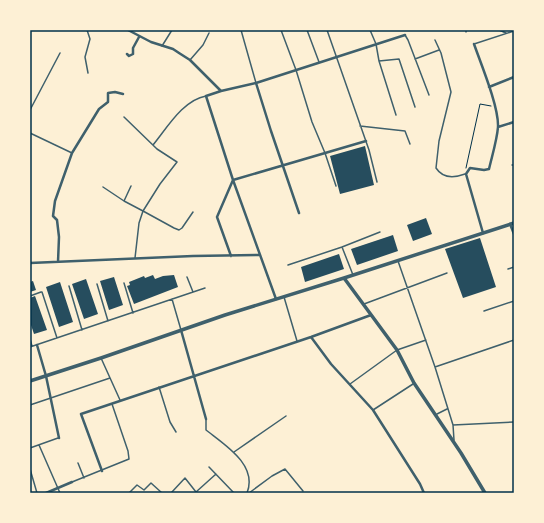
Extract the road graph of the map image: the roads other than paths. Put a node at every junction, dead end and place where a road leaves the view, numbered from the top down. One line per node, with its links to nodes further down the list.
1 (87, 30): 28 (lane)
2 (128, 30): 14 (street)
3 (172, 30): 18 (lane)
4 (241, 30): 30 (lane)
5 (281, 30): 27 (lane)
6 (307, 30): 26 (lane)
7 (327, 30): 22 (lane)
8 (370, 30): 16 (lane)
9 (499, 30): 12 (lane)
10 (514, 30): 12 (lane)
11 (208, 33): 24 (lane)
12 (506, 33): 17 (lane)
13 (405, 35): 16 (street); 23 (lane)
14 (139, 37): 18 (street); 21 (street)
15 (435, 40): 19 (lane)
16 (376, 44): 22 (street); 25 (lane)
17 (474, 44): 31 (street)
18 (162, 46): 24 (street)
19 (439, 50): 23 (lane); 50 (lane)
20 (60, 53): 37 (lane)
21 (127, 54)
22 (336, 57): 26 (street); 41 (lane)
23 (415, 59): 34 (lane)
24 (190, 60): 32 (street)
25 (379, 61): 36 (lane); 38 (lane)
26 (319, 62): 27 (street)
27 (296, 70): 30 (street); 48 (lane)
28 (88, 73)
29 (514, 77): 31 (street)
30 (256, 83): 32 (street); 49 (street)
31 (489, 87): 42 (street)
32 (222, 91): 35 (street)
33 (122, 94): 47 (street)
34 (429, 95)
35 (206, 96): 46 (lane); 51 (street)
36 (416, 107)
37 (30, 110)
38 (396, 115)
39 (124, 117): 46 (lane)
40 (514, 122): 42 (street)
41 (360, 126): 44 (lane); 45 (lane)
42 (498, 127): 50 (street)
43 (30, 133): 47 (lane)
44 (366, 141): 48 (street); 52 (lane)
45 (410, 144)
46 (153, 145): 57 (lane)
47 (72, 153): 69 (street)
48 (326, 153): 49 (street); 55 (lane)
49 (282, 166): 51 (street); 59 (street)
50 (466, 174): 62 (street)
51 (233, 180): 65 (street); 66 (street)
52 (377, 182)
53 (103, 186): 56 (lane)
54 (131, 186): 56 (lane)
55 (336, 186)
56 (124, 201): 57 (lane)
57 (143, 211): 58 (lane); 67 (lane)
58 (193, 212)
59 (299, 213)
60 (512, 223): 62 (street); 63 (street)
61 (380, 232): 64 (lane)
62 (483, 233): 68 (street)
63 (514, 234)
64 (342, 247): 71 (lane); 75 (lane)
65 (260, 255): 66 (street); 87 (street)
66 (231, 256): 67 (street)
67 (135, 258): 69 (street)
68 (398, 261): 75 (street); 82 (lane)
69 (58, 262): 70 (street)
70 (30, 263)
71 (288, 265)
72 (514, 267): 73 (lane)
73 (508, 270)
74 (447, 273): 82 (lane)
75 (353, 275): 77 (street)
76 (187, 277): 83 (lane)
77 (344, 278): 85 (street); 89 (street)
78 (124, 283): 91 (lane)
79 (97, 284): 93 (lane)
80 (69, 286): 94 (lane)
81 (205, 288): 83 (lane)
82 (407, 289): 89 (lane); 99 (lane)
83 (193, 292): 86 (lane)
84 (30, 296): 96 (lane)
85 (284, 297): 87 (street); 101 (lane)
86 (172, 299): 91 (lane); 95 (lane)
87 (276, 299): 95 (street)
88 (514, 301): 90 (lane)
89 (363, 305): 92 (street)
90 (484, 311)
91 (133, 313): 93 (lane)
92 (371, 315): 97 (street); 104 (street)
93 (108, 321): 94 (lane)
94 (82, 330): 96 (lane)
95 (181, 330): 105 (street); 108 (street)
96 (57, 338): 102 (lane)
97 (312, 338): 101 (street); 112 (street)
98 (30, 339): 103 (lane)
99 (427, 340): 104 (lane); 106 (lane)
100 (514, 340): 106 (lane)
101 (297, 341): 108 (street)
102 (38, 345): 103 (lane); 107 (street)
103 (31, 346)
104 (396, 350): 111 (street); 112 (lane)
105 (101, 358): 107 (street); 109 (lane)
106 (435, 367): 118 (lane)
107 (46, 376): 110 (street); 114 (street)
108 (194, 376): 113 (street); 122 (street)
109 (110, 378): 114 (lane); 115 (lane)
110 (30, 381)
111 (414, 383): 119 (lane); 120 (street)
112 (349, 385): 119 (street)
113 (159, 387): 115 (street); 125 (lane)
114 (51, 399): 117 (lane); 126 (street)
115 (120, 400): 116 (street)
116 (112, 403): 134 (lane); 134 (street)
117 (30, 405)
118 (448, 409): 120 (lane); 124 (lane)
119 (373, 410): 148 (street)
120 (435, 415): 127 (street)
121 (286, 416): 130 (lane)
122 (206, 419): 130 (lane)
123 (514, 422): 124 (lane)
124 (453, 425): 127 (lane)
125 (176, 432)
126 (59, 438): 128 (lane)
127 (454, 444): 149 (street)
128 (40, 445): 129 (lane); 138 (lane)
129 (30, 448)
130 (234, 452): 147 (lane)
131 (78, 463): 136 (lane)
132 (209, 467): 135 (lane)
133 (30, 470): 140 (lane)
134 (102, 471): 136 (lane)
135 (216, 474): 145 (lane); 146 (lane)
136 (84, 478): 137 (lane)
137 (72, 482): 138 (street)
138 (58, 487): 141 (street); 142 (lane)
139 (302, 492): 147 (lane)
140 (36, 493)
141 (46, 493)
142 (60, 493)
143 (129, 493): 144 (lane)
144 (162, 493)
145 (171, 493)
146 (234, 493)
147 (248, 493)
148 (424, 493)
149 (485, 493)

